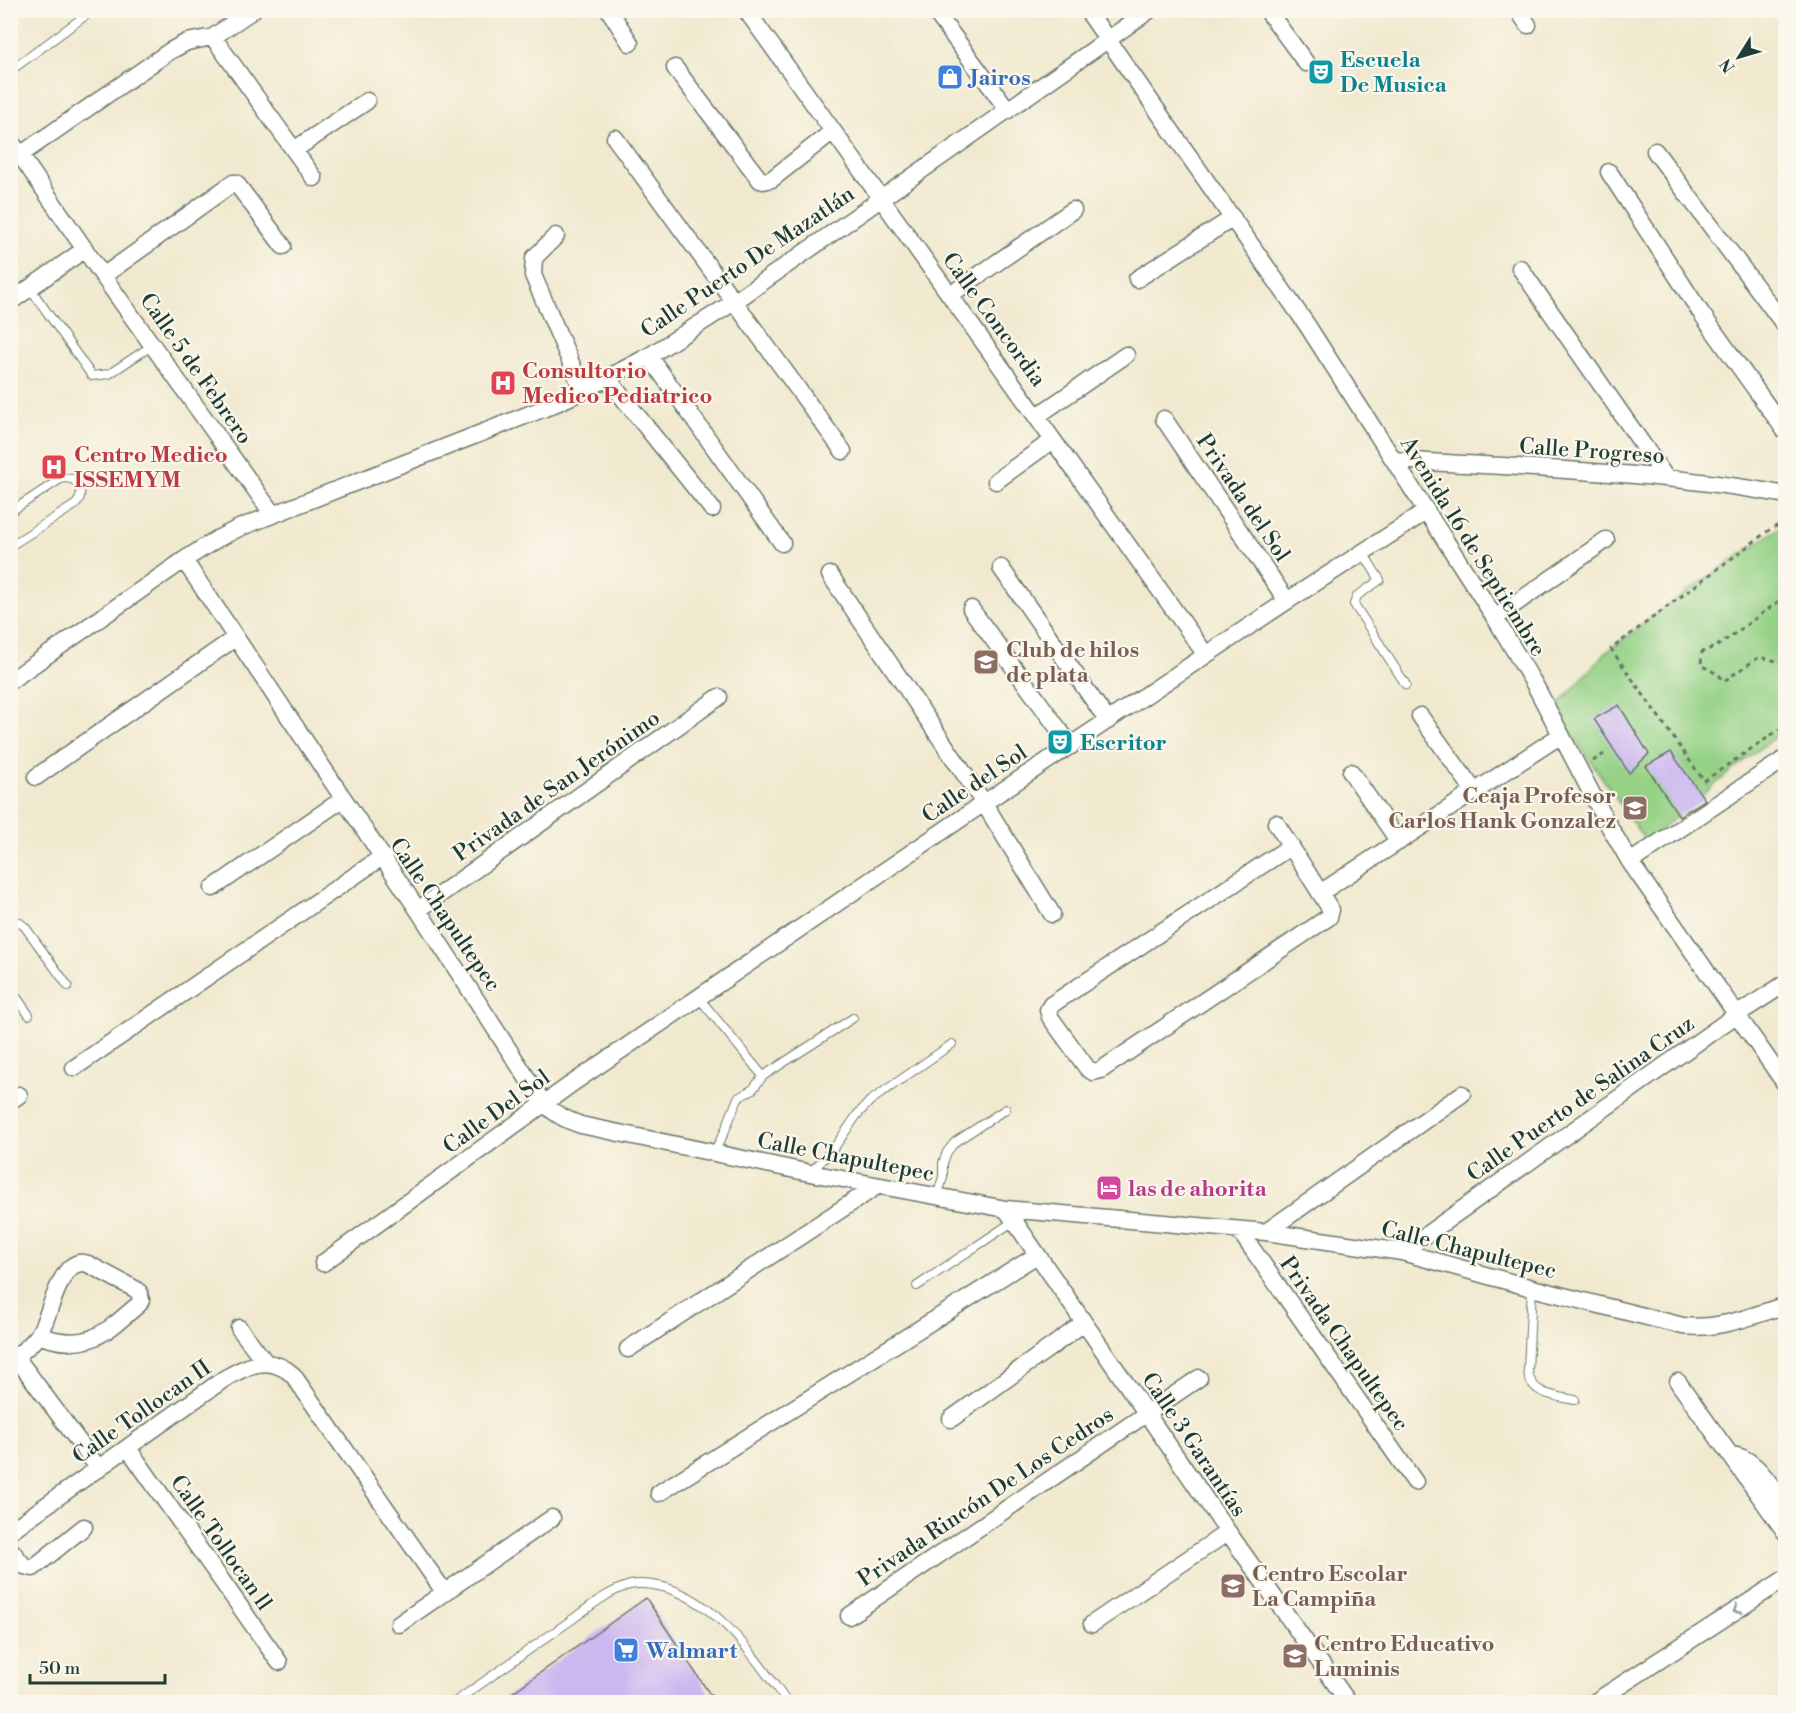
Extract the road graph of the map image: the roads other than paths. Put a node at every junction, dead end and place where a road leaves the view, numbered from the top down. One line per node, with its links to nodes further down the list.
1 (93, 10): 16 (lane)
2 (254, 10): 11 (street)
3 (609, 10): 13 (street)
4 (746, 10): 19 (street, Calle Concordia)
5 (934, 10): 18 (street)
6 (1087, 10): 12 (street, Avenida 16 de Septiembre)
7 (1150, 10): 12 (street, Calle Puerto De Mazatlán)
8 (1267, 10): 14 (street)
9 (1518, 10): 10 (street)
10 (1528, 25)
11 (213, 37): 22 (street); 24 (street)
12 (1109, 41): 18 (street, Calle Puerto De Mazatlán); 29 (street, Avenida 16 de Septiembre)
13 (630, 43)
14 (1306, 63)
15 (675, 68): 19 (street)
16 (10, 71)
17 (366, 101): 22 (street)
18 (1008, 110): 27 (street, Calle Puerto De Mazatlán)
19 (833, 130): 27 (street, Calle Concordia)
20 (615, 138): 39 (street)
21 (10, 140): 24 (street, Calle 5 de Febrero)
22 (294, 150): 26 (street)
23 (1655, 151): 40 (street)
24 (20, 154): 32 (street, Calle 5 de Febrero)
25 (1609, 172): 48 (street)
26 (314, 178)
27 (881, 198): 37 (street, Calle Concordia); 39 (street, Calle Puerto De Mazatlán)
28 (1073, 210): 37 (street)
29 (1233, 218): 35 (street); 51 (street, Avenida 16 de Septiembre)
30 (556, 236): 45 (street)
31 (283, 246): 34 (street)
32 (85, 249): 34 (street, Calle 5 de Febrero); 36 (street)
33 (1520, 268): 52 (street)
34 (103, 276): 41 (street, Calle 5 de Febrero)
35 (1137, 279)
36 (30, 288): 38 (street); 41 (lane)
37 (951, 295): 46 (street, Calle Concordia)
38 (10, 302)
39 (734, 302): 43 (street, Calle Puerto De Mazatlán); 50 (street)
40 (1785, 327)
41 (153, 345): 58 (street, Calle 5 de Febrero)
42 (1126, 355): 46 (street)
43 (649, 356): 44 (street, Calle Puerto De Mazatlán); 60 (street)
44 (608, 378): 45 (street, Calle Puerto De Mazatlán); 55 (street)
45 (584, 391): 58 (street, Calle Puerto De Mazatlán)
46 (1037, 416): 49 (street, Calle Concordia)
47 (1164, 419): 66 (street, Privada del Sol)
48 (1785, 432)
49 (1053, 440): 53 (street); 70 (street, Calle Concordia)
50 (843, 451)
51 (1394, 460): 52 (street, Calle Progreso); 56 (street, Avenida 16 de Septiembre)
52 (1666, 478): 54 (street, Calle Progreso)
53 (996, 481)
54 (1785, 495)
55 (712, 509)
56 (1427, 511): 62 (street, Calle del Sol); 68 (street, Avenida 16 de Septiembre)
57 (10, 512): 61 (lane)
58 (273, 513): 63 (street, Calle Puerto De Mazatlán)
59 (1606, 540): 68 (street)
60 (782, 543)
61 (10, 546)
62 (1363, 553): 66 (street, Calle del Sol); 72 (lane)
63 (184, 560): 69 (street, Calle Chapultepec); 71 (street, Calle Puerto De Mazatlán)
64 (1001, 568): 75 (street)
65 (830, 575): 83 (street)
66 (1287, 601): 70 (street, Calle del Sol)
67 (971, 609): 77 (street)
68 (1495, 618): 76 (street, Avenida 16 de Septiembre)
69 (236, 638): 80 (street); 82 (street, Calle Chapultepec)
70 (1206, 655): 75 (street, Calle del Sol)
71 (10, 681)
72 (1406, 685)
73 (719, 697): 91 (street, Privada de San Jerónimo)
74 (1420, 716): 81 (street)
75 (1107, 721): 77 (street, Calle del Sol)
76 (1562, 735): 81 (street); 88 (street, Avenida 16 de Septiembre)
77 (1071, 746): 83 (street, Calle del Sol)
78 (1785, 758): 88 (street)
79 (1351, 772): 85 (street)
80 (36, 777)
81 (1475, 792): 85 (street)
82 (343, 799): 87 (street, Calle Chapultepec); 89 (street)
83 (984, 803): 92 (street); 97 (street, Calle del Sol)
84 (1276, 823): 86 (street)
85 (1399, 842): 90 (street)
86 (1290, 846): 90 (street); 90 (street)
87 (382, 857): 91 (street, Calle Chapultepec); 102 (street)
88 (1630, 862): 99 (street, Avenida 16 de Septiembre)
89 (213, 888)
90 (1320, 893)
91 (418, 910): 106 (street, Calle Chapultepec)
92 (1052, 914)
93 (10, 922): 95 (lane)
94 (1785, 983): 99 (street, Calle Puerto de Salina Cruz)
95 (68, 986)
96 (10, 988): 98 (lane)
97 (699, 998): 103 (lane); 106 (street, Calle Del Sol)
98 (29, 1015)
99 (1736, 1015): 104 (street, Avenida 16 de Septiembre); 115 (street, Calle Puerto de Salina Cruz)
100 (853, 1018): 103 (lane)
101 (952, 1044): 109 (lane)
102 (74, 1068)
103 (763, 1076): 108 (lane)
104 (1785, 1085)
105 (1462, 1094): 114 (street)
106 (544, 1104): 108 (street, Calle Chapultepec); 117 (street, Calle Del Sol)
107 (1006, 1109): 111 (lane)
108 (714, 1152): 109 (street, Calle Chapultepec)
109 (810, 1173): 110 (street, Calle Chapultepec)
110 (877, 1186): 111 (street, Calle Chapultepec); 124 (street)
111 (937, 1197): 112 (street, Calle Chapultepec)
112 (1010, 1215): 113 (street, Calle Chapultepec); 116 (street, Calle 3 Garantías); 118 (lane)
113 (1239, 1230): 114 (street, Calle Chapultepec); 135 (street, Privada Chapultepec)
114 (1266, 1232): 115 (street, Calle Chapultepec)
115 (1402, 1252): 119 (street, Calle Chapultepec)
116 (1037, 1255): 121 (street, Calle 3 Garantías); 136 (street)
117 (322, 1263)
118 (916, 1286)
119 (1532, 1288): 120 (street, Calle Chapultepec); 129 (lane)
120 (1785, 1305)
121 (1084, 1323): 130 (street, Calle 3 Garantías); 131 (street)
122 (239, 1328): 126 (street)
123 (38, 1335): 123 (street); 125 (street)
124 (628, 1349)
125 (13, 1359): 134 (street)
126 (266, 1363): 132 (street, Calle Tollocan II); 145 (street)
127 (1199, 1378): 130 (street, Privada Rincón De Los Cedros)
128 (1678, 1382): 133 (street)
129 (1575, 1400)
130 (1147, 1413): 141 (street, Calle 3 Garantías); 146 (street, Privada Rincón De Los Cedros)
131 (951, 1419)
132 (128, 1448): 134 (street, Calle Tollocan II); 149 (street, Calle Tollocan ll)
133 (1730, 1455): 137 (street); 142 (street)
134 (99, 1469): 140 (street, Calle Tollocan II)
135 (1415, 1482)
136 (659, 1493)
137 (1785, 1506)
138 (552, 1518): 145 (street)
139 (84, 1527): 143 (street)
140 (10, 1531)
141 (1228, 1532): 148 (street); 152 (street, Calle 3 Garantías)
142 (1785, 1533)
143 (10, 1549)
144 (1785, 1578): 153 (street, one-way to 153)
145 (445, 1593): 147 (street)
146 (849, 1616)
147 (399, 1624)
148 (1092, 1624)
149 (279, 1662)
150 (455, 1702): 151 (lane)
151 (787, 1702)
152 (1348, 1702)
153 (1595, 1702)

